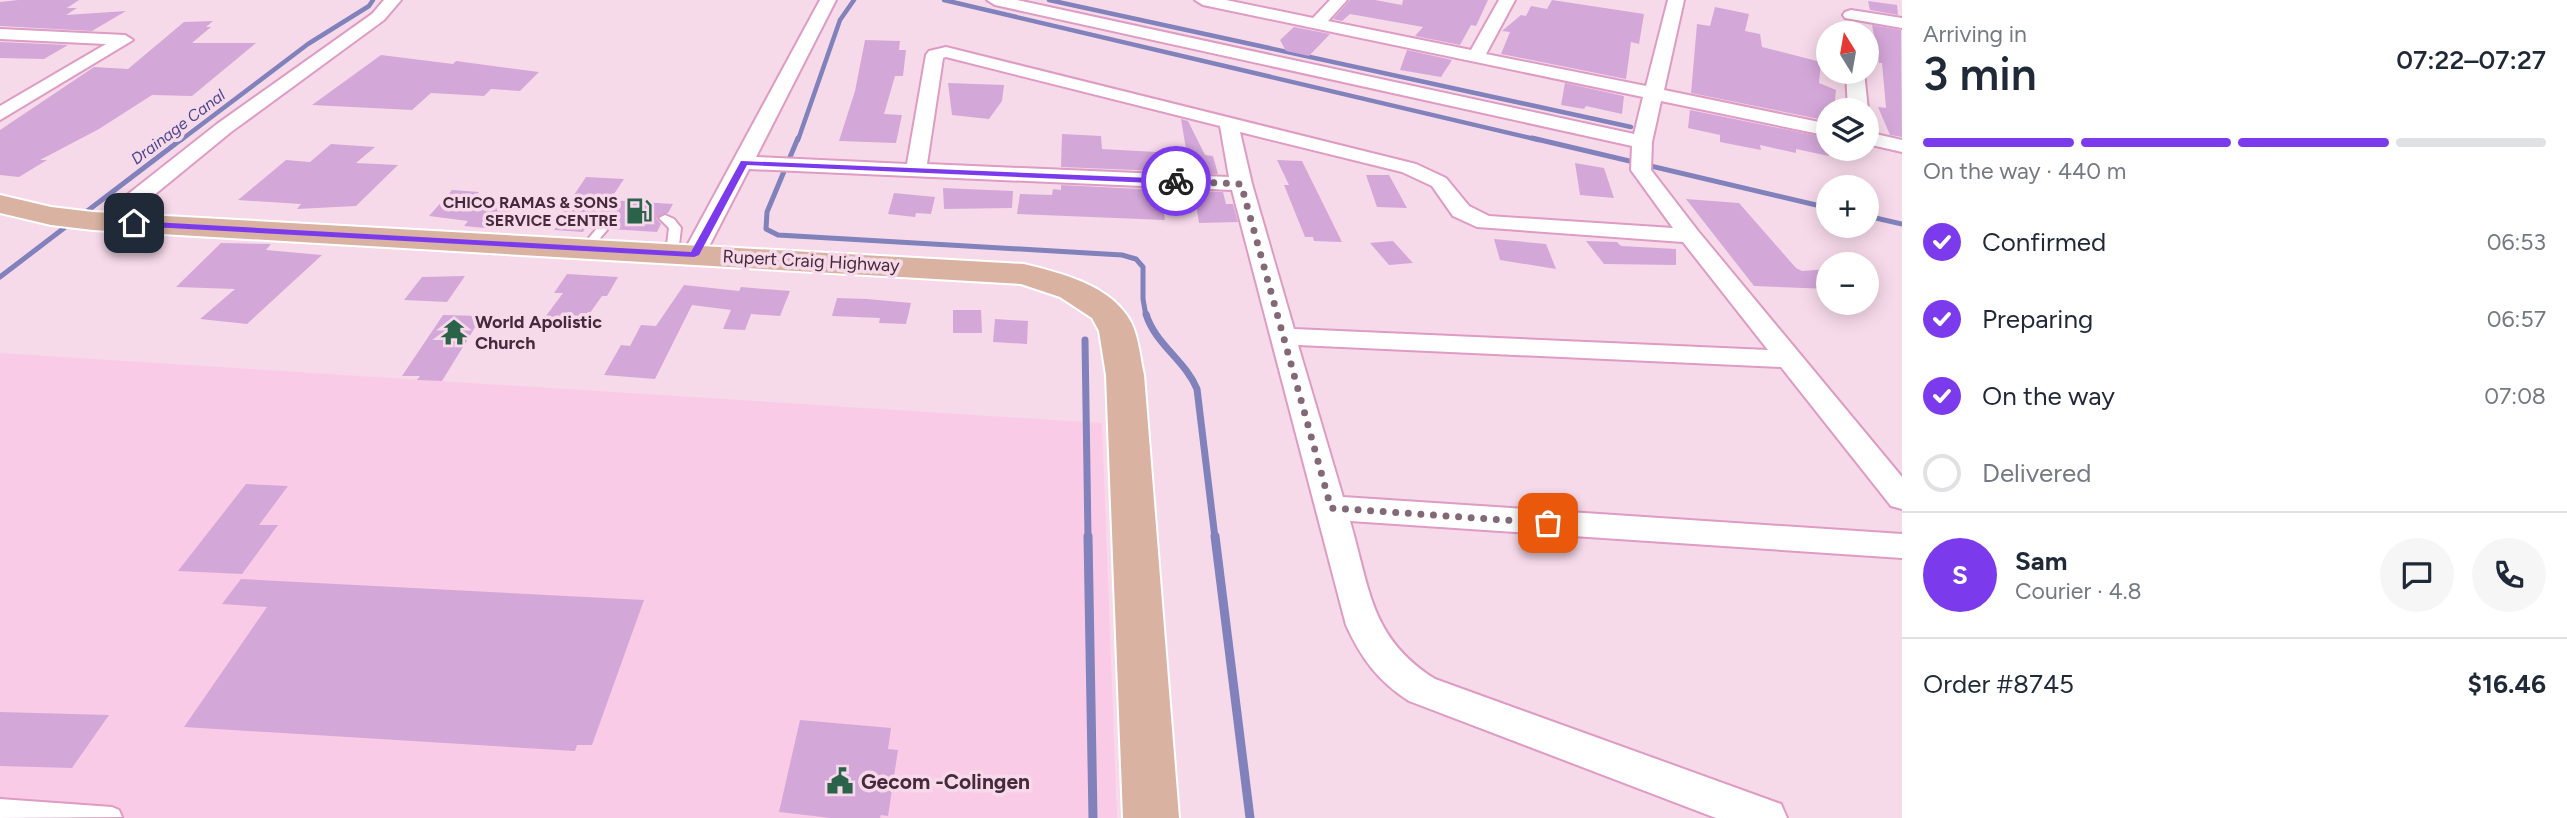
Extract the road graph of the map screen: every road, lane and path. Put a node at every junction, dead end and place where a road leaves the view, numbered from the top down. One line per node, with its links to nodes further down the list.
1 (393, 0): 25 (street)
2 (828, 0): 20 (street)
3 (995, 0): 18 (street)
4 (1208, 0): 9 (street)
5 (1339, 0): 9 (street)
6 (1507, 0): 12 (street)
7 (1676, 0): 13 (street)
8 (1850, 7): 10 (street)
9 (1317, 23): 12 (street)
10 (1902, 23)
11 (0, 34): 14 (street)
12 (1476, 56): 13 (street)
13 (1655, 94): 16 (street); 18 (street)
14 (0, 114)
15 (1229, 125): 21 (street); 22 (street); 26 (street)
16 (1816, 127)
17 (1879, 141): 19 (street)
18 (1642, 142): 26 (street)
19 (1902, 146)
20 (744, 163): 21 (street); 27 (street)
21 (916, 170): 22 (street)
22 (1241, 184): 28 (street)
23 (0, 204): 25 (main road, Rupert Craig Highway)
24 (665, 218): 27 (lane)
25 (100, 221): 27 (main road, Rupert Craig Highway)
26 (1690, 236): 29 (street)
27 (683, 254): 35 (main road, Rupert Craig Highway)
28 (1283, 336): 29 (street); 31 (street)
29 (1790, 359): 30 (street)
30 (1902, 498)
31 (1331, 508): 32 (street); 36 (street)
32 (1902, 546)
33 (0, 809): 34 (lane)
34 (112, 817)
35 (1151, 818)
36 (1767, 818)

